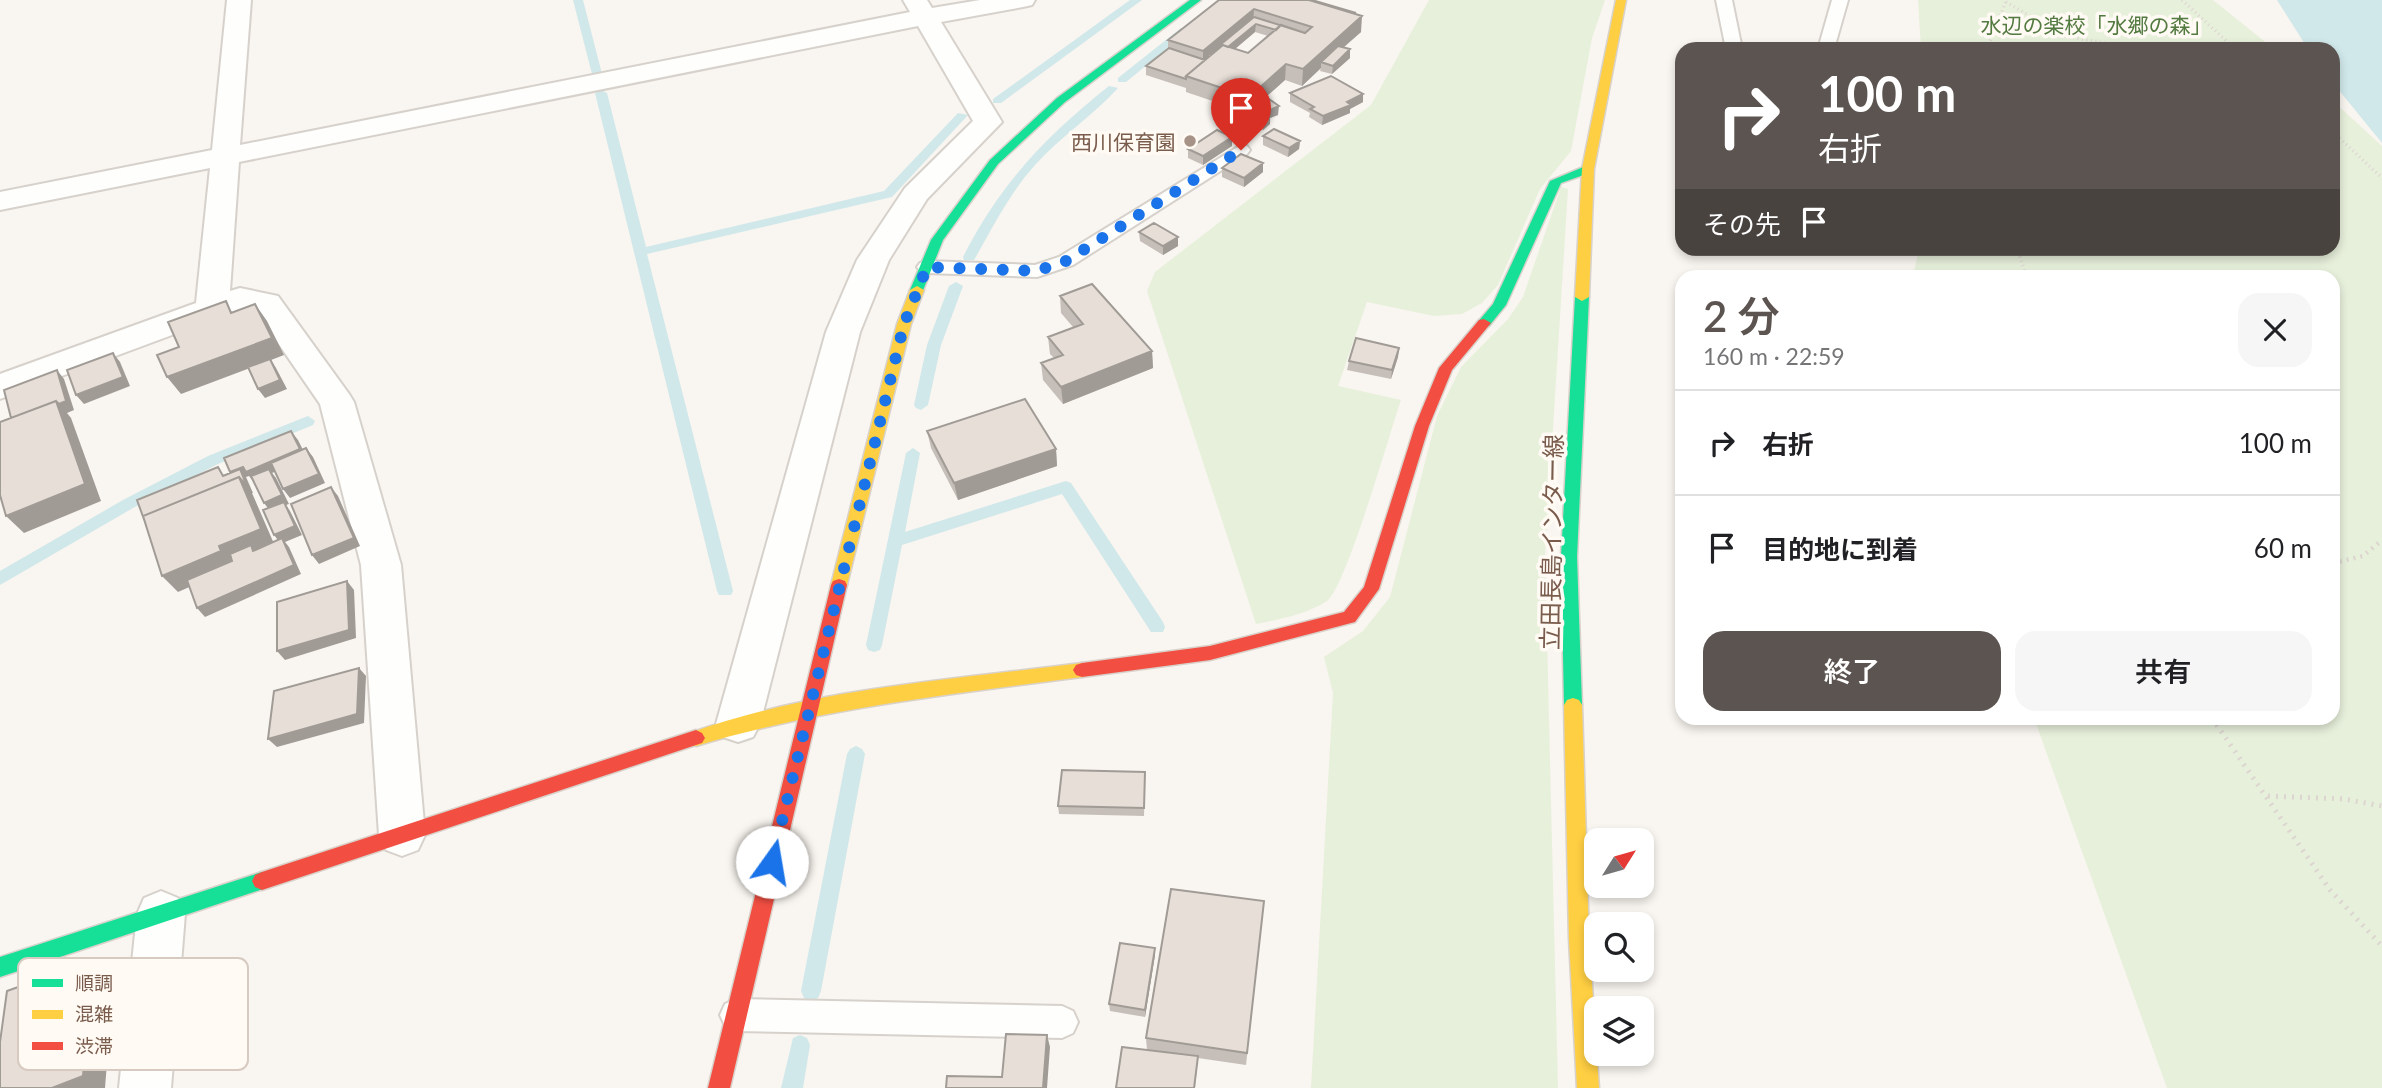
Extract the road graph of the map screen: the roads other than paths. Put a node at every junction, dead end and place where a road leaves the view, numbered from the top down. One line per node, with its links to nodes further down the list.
1 (239, 0): 11 (street)
2 (1023, 0): 7 (street)
3 (1196, 0): 14 (street)
4 (1620, 0): 12 (street, 立田長島インター線)
5 (1724, 0): 8 (lane)
6 (1840, 0): 9 (lane)
7 (920, 9): 11 (street); 18 (street)
8 (1733, 42)
9 (1828, 42)
10 (1241, 150): 14 (lane)
11 (223, 156): 13 (street); 15 (street)
12 (1588, 169): 17 (street); 30 (street, 立田長島インター線)
13 (0, 201)
14 (927, 267): 17 (street)
15 (212, 308): 16 (street); 19 (street)
16 (0, 387)
17 (808, 708): 18 (street); 25 (street)
18 (738, 724): 19 (street)
19 (401, 835): 20 (street)
20 (161, 914): 21 (street); 22 (street)
21 (27, 958)
22 (157, 958)
23 (18, 961): 24 (street)
24 (0, 967)
25 (736, 1016): 26 (lane); 29 (street)
26 (1062, 1022)
27 (147, 1070): 28 (street)
28 (145, 1088)
29 (719, 1088)
30 (1588, 1088)

